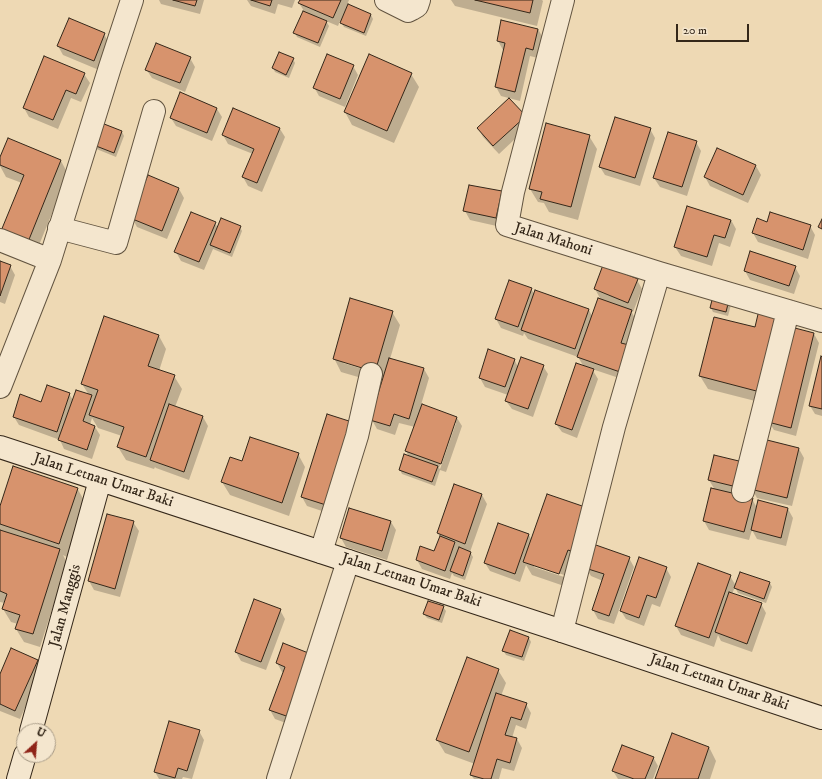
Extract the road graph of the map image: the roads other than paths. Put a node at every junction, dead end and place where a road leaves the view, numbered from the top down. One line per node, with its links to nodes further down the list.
1 (132, 0): 6 (street)
2 (386, 0): 3 (street)
3 (419, 0)
4 (563, 0): 9 (street, Jalan Mahoni)
5 (154, 112): 6 (street)
6 (59, 228): 8 (street)
7 (0, 240): 8 (street)
8 (50, 260): 13 (street)
9 (659, 273): 10 (street, Jalan Mahoni); 19 (street)
10 (788, 311): 11 (street, Jalan Mahoni); 16 (street)
11 (822, 321)
12 (371, 374): 17 (street)
13 (0, 387)
14 (0, 447): 15 (street, Jalan Letnan Umar Baki)
15 (100, 480): 17 (street, Jalan Letnan Umar Baki); 21 (street, Jalan Manggis)
16 (743, 491)
17 (321, 552): 18 (street, Jalan Letnan Umar Baki)
18 (348, 561): 19 (street, Jalan Letnan Umar Baki); 24 (street)
19 (562, 631): 20 (street, Jalan Letnan Umar Baki)
20 (822, 718)
21 (33, 723)
22 (23, 763): 23 (street)
23 (18, 779)
24 (278, 779)

